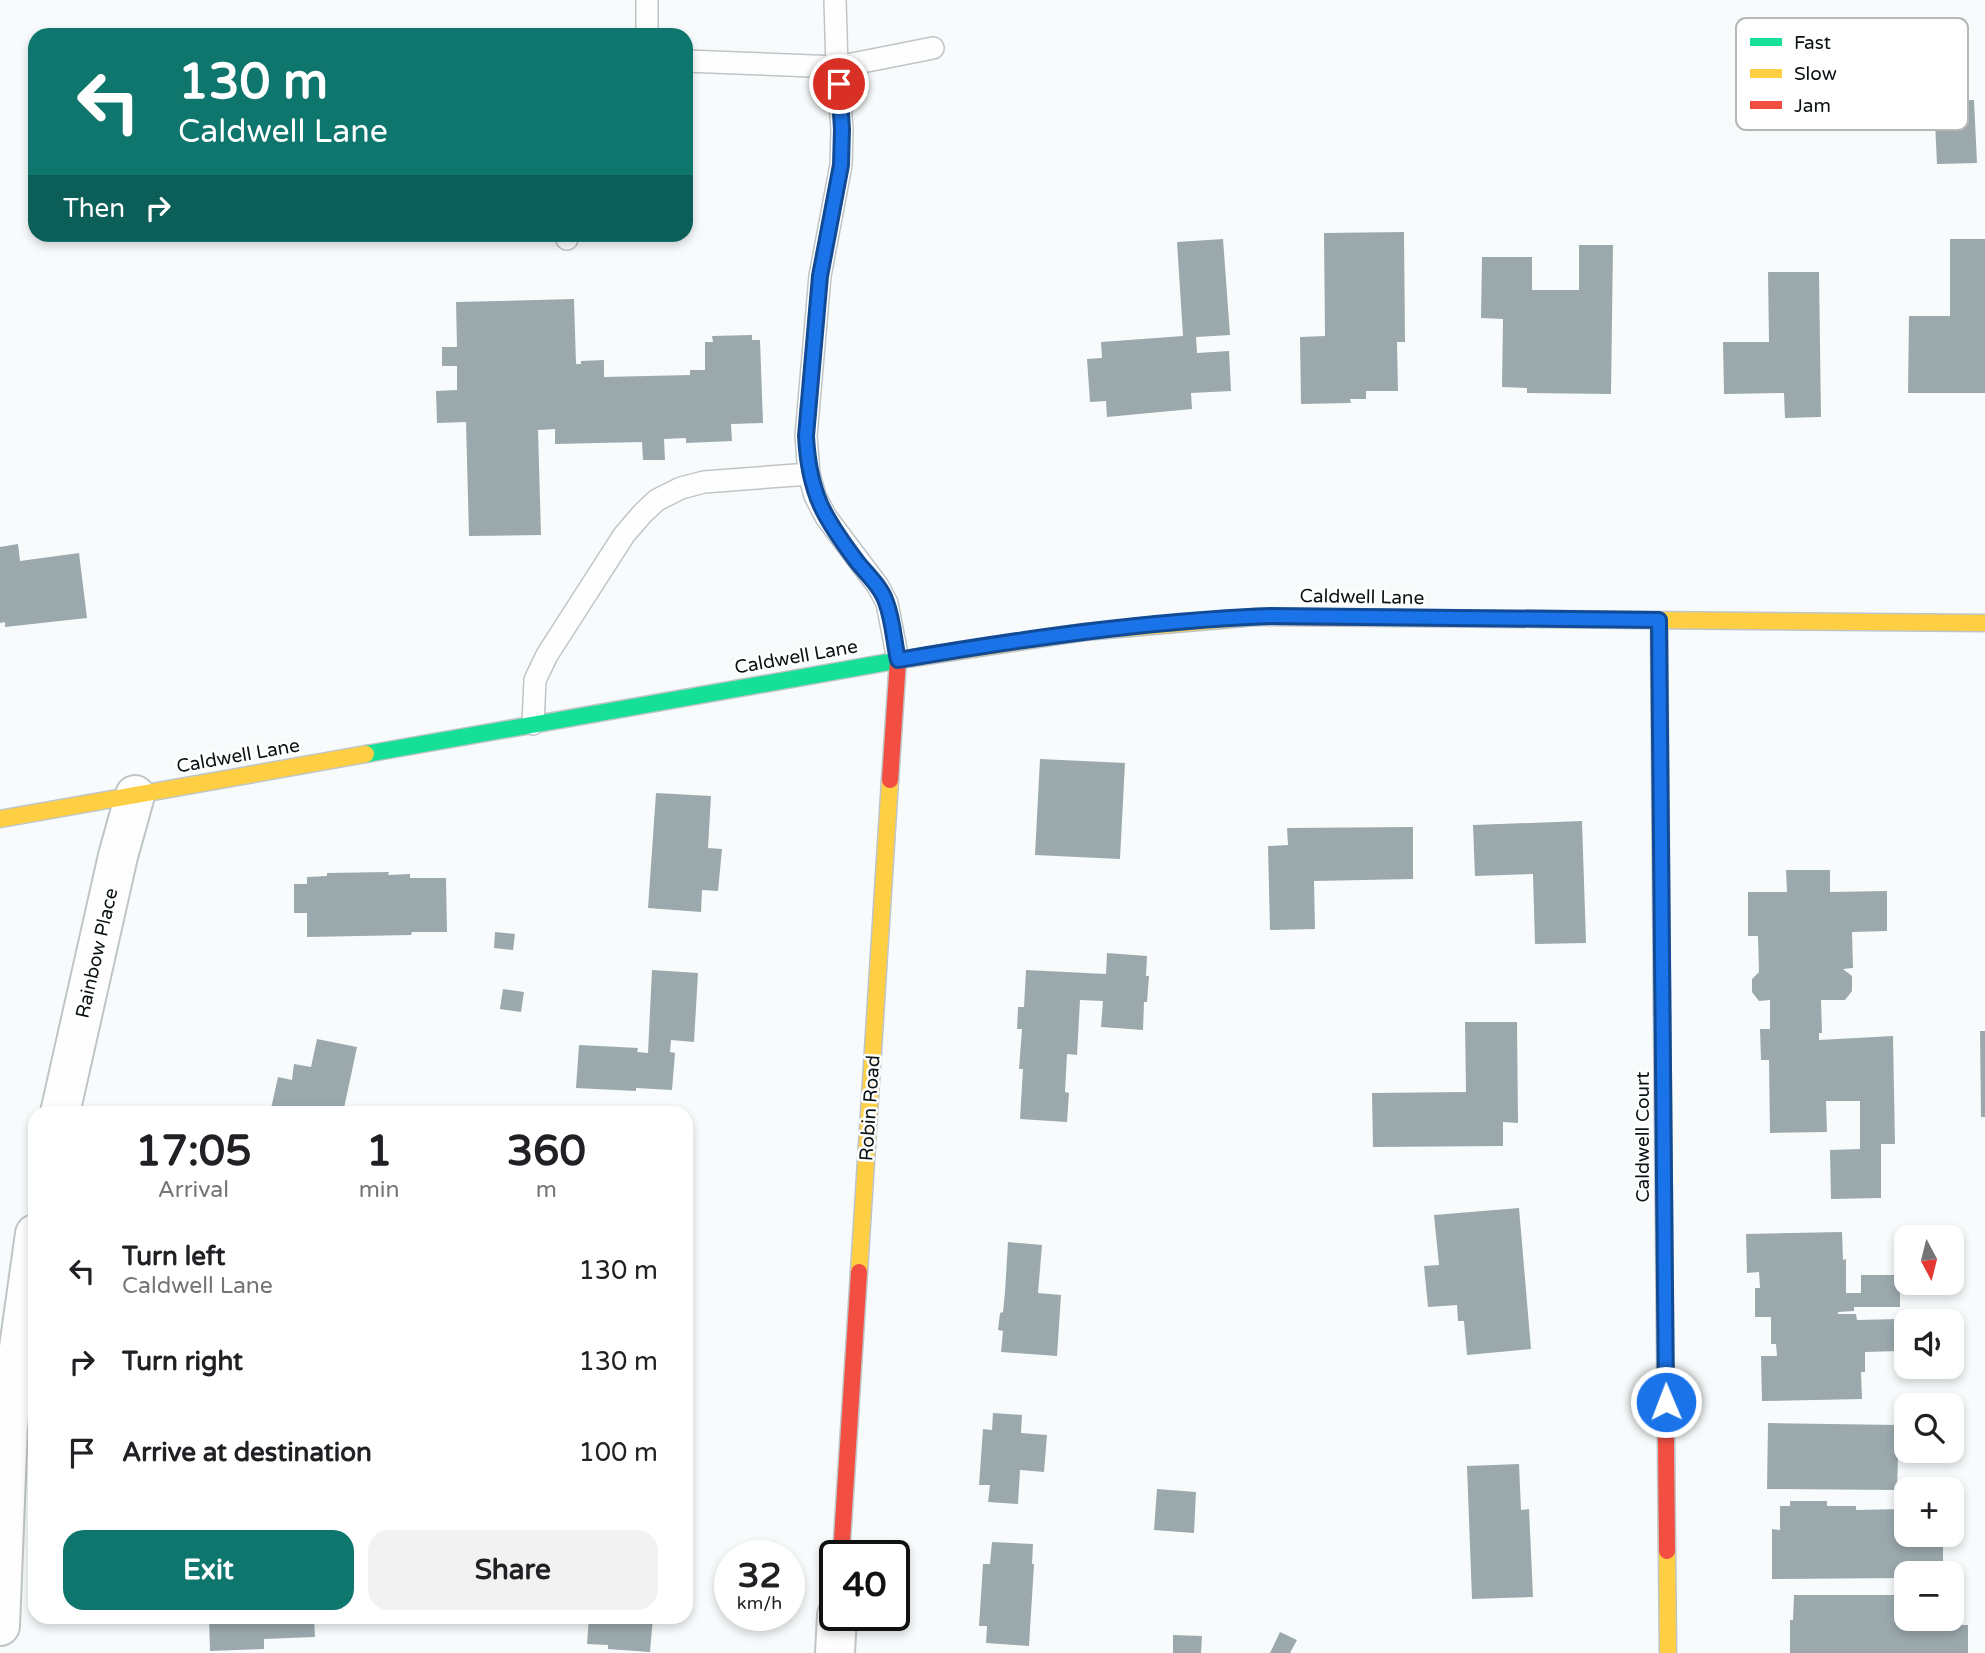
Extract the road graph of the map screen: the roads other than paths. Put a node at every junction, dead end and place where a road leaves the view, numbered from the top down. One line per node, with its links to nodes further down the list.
1 (647, 0): 3 (lane)
2 (835, 0): 6 (lane)
3 (647, 28)
4 (933, 48): 6 (lane)
5 (693, 61): 6 (lane)
6 (837, 67): 7 (lane)
7 (809, 474): 10 (lane); 11 (lane)
8 (1659, 620): 9 (street, Caldwell Lane); 10 (street, Caldwell Lane); 20 (street, Caldwell Court)
9 (1985, 623)
10 (898, 660): 11 (street, Caldwell Lane); 16 (street, Robin Road)
11 (533, 724): 12 (street, Caldwell Lane)
12 (135, 795): 13 (street, Caldwell Lane); 14 (street, Rainbow Place)
13 (0, 819)
14 (62, 1106)
15 (28, 1284): 17 (street)
16 (842, 1540)
17 (0, 1626)
18 (836, 1631): 19 (street)
19 (835, 1653)
20 (1668, 1653)

